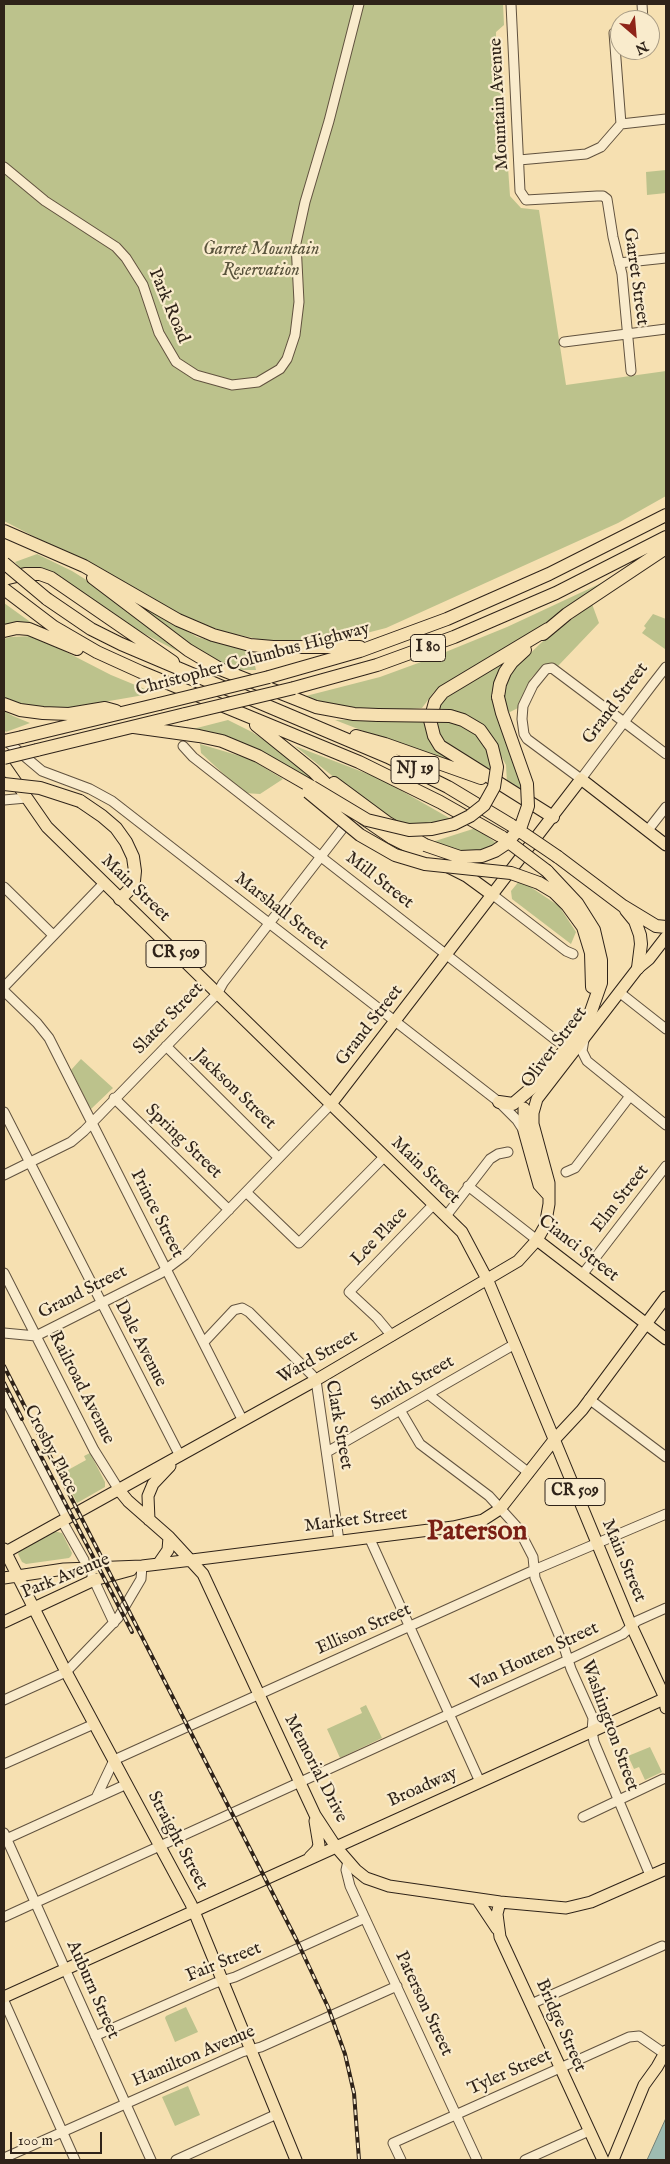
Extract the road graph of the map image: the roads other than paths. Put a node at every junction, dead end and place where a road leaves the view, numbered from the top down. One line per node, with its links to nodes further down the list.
1 (359, 4): 7 (street, Park Road)
2 (511, 4): 6 (street, Mountain Avenue)
3 (616, 60): 5 (street)
4 (666, 119): 5 (street)
5 (621, 124): 6 (street)
6 (519, 160): 8 (street, Mountain Avenue)
7 (4, 167)
8 (597, 196): 10 (street, Garret Street)
9 (666, 258): 10 (street)
10 (619, 263): 12 (street, Garret Street)
11 (666, 329): 12 (street)
12 (628, 334): 13 (street); 14 (street, Garret Street)
13 (564, 342)
14 (631, 371)
15 (666, 515): 25 (highway, Christopher Columbus Highway / I 80)
16 (4, 531): 18 (highway)
17 (666, 537): 34 (highway, Christopher Columbus Highway / I 80, bridge)
18 (39, 547): 25 (highway); 44 (highway, bridge)
19 (666, 548): 23 (highway)
20 (4, 563): 28 (highway, NJ 19, bridge)
21 (4, 579): 28 (highway)
22 (4, 589): 26 (highway, NJ 19)
23 (548, 629): 40 (highway, bridge); 43 (highway)
24 (4, 631): 26 (highway)
25 (370, 647): 30 (highway, Christopher Columbus Highway / I 80, bridge)
26 (121, 664): 31 (highway, NJ 19)
27 (666, 667): 32 (street, Grand Street)
28 (192, 675): 33 (highway, NJ 19)
29 (4, 704): 30 (highway)
30 (122, 712): 35 (highway, Christopher Columbus Highway / I 80, bridge)
31 (244, 715): 40 (highway); 73 (highway, NJ 19, bridge)
32 (624, 722): 37 (street); 41 (street, Grand Street); 41 (street)
33 (314, 726): 43 (highway); 57 (highway, NJ 19, bridge)
34 (134, 727): 38 (highway, Christopher Columbus Highway / I 80, bridge); 44 (highway)
35 (4, 740): 58 (street, Marshall Street)
36 (183, 746): 52 (street, Mill Street)
37 (666, 754)
38 (4, 758)
39 (4, 765): 45 (main road, Main Street / CR 509)
40 (313, 771): 55 (highway)
41 (581, 779): 48 (main road, Grand Street); 50 (main road)
42 (4, 784): 56 (highway, bridge)
43 (500, 784): 48 (highway)
44 (310, 790): 73 (highway, bridge)
45 (26, 798): 46 (street); 53 (main road, Main Street / CR 509)
46 (4, 800)
47 (666, 807): 50 (street)
48 (553, 817): 55 (main road, Grand Street)
49 (343, 828): 52 (street, Slater Street)
50 (648, 830): 51 (main road)
51 (666, 845)
52 (321, 856): 58 (street, Slater Street); 62 (street, Mill Street)
53 (104, 883): 56 (main road, Main Street / CR 509); 60 (street)
54 (4, 887): 60 (street)
55 (493, 895): 62 (main road, Grand Street); 63 (street)
56 (120, 899): 68 (main road, Main Street / CR 509)
57 (623, 906): 59 (highway); 64 (highway, NJ 19)
58 (269, 924): 68 (street, Slater Street); 69 (street, Marshall Street)
59 (666, 927)
60 (53, 935): 65 (street)
61 (666, 937): 64 (main road, Oliver Street)
62 (447, 954): 69 (main road, Grand Street); 72 (street, Mill Street)
63 (573, 954)
64 (638, 968): 67 (main road, Oliver Street)
65 (4, 987)
66 (4, 991): 82 (street, Prince Street)
67 (619, 992): 70 (street); 71 (main road, Oliver Street)
68 (217, 994): 74 (street, Slater Street); 79 (main road, Main Street / CR 509)
69 (396, 1021): 78 (street, Marshall Street); 79 (main road, Grand Street)
70 (666, 1029)
71 (585, 1036): 76 (street); 94 (main road, Oliver Street)
72 (557, 1041)
73 (571, 1043): 75 (highway, NJ 19)
74 (166, 1046): 77 (street, Slater Street); 87 (street, Jackson Street)
75 (534, 1086): 78 (highway); 80 (highway, NJ 19)
76 (630, 1096): 83 (street); 90 (street)
77 (114, 1098): 82 (street, Slater Street); 96 (street, Spring Street)
78 (499, 1102): 84 (street, Marshall Street)
79 (332, 1104): 86 (main road, Main Street / CR 509); 87 (street, Grand Street)
80 (524, 1108): 84 (main road, Oliver Street / NJ 19)
81 (4, 1112): 88 (street, Dale Avenue)
82 (92, 1123): 88 (street, Slater Street); 99 (street, Prince Street)
83 (666, 1125)
84 (524, 1131): 94 (main road, Oliver Street / NJ 19)
85 (508, 1152): 92 (street)
86 (385, 1156): 93 (street); 95 (main road, Main Street / CR 509)
87 (279, 1158): 93 (street, Grand Street)
88 (29, 1162): 91 (street, Slater Street); 104 (street, Dale Avenue)
89 (666, 1166): 101 (street, Elm Street)
90 (566, 1172)
91 (4, 1174)
92 (468, 1186): 97 (street); 98 (street, Cianci Street)
93 (246, 1192): 96 (street, Grand Street)
94 (548, 1195): 98 (main road, Ward Street)
95 (434, 1204): 97 (main road, Main Street / CR 509); 108 (street, Lee Place)
96 (228, 1210): 99 (street, Grand Street)
97 (446, 1216): 102 (main road, Main Street / CR 509)
98 (537, 1240): 101 (main road, Cianci Street); 102 (main road, Ward Street)
99 (166, 1270): 104 (street, Grand Street); 110 (street, Prince Street)
100 (4, 1273): 107 (street, Railroad Avenue)
101 (582, 1274): 105 (main road, Cianci Street)
102 (488, 1281): 108 (main road, Ward Street); 111 (main road, Main Street / CR 509)
103 (666, 1297): 105 (main road, Market Street)
104 (102, 1304): 107 (street, Grand Street); 120 (street, Dale Avenue)
105 (646, 1323): 109 (main road, Cianci Street); 115 (main road, Market Street)
106 (4, 1333): 107 (street)
107 (36, 1336): 123 (street, Railroad Avenue)
108 (392, 1336): 112 (main road, Ward Street)
109 (666, 1339)
110 (204, 1342): 112 (street, Clark Street); 117 (street, Prince Street)
111 (515, 1344): 113 (street, Smith Street); 118 (main road, Main Street / CR 509)
112 (316, 1380): 117 (main road, Ward Street); 119 (street, Clark Street)
113 (428, 1394): 116 (street, Smith Street); 122 (street)
114 (4, 1396): 126 (street, Crosby Place)
115 (589, 1399): 118 (main road, Market Street); 121 (street)
116 (400, 1410): 119 (street, Smith Street); 124 (street, Washington Street)
117 (243, 1421): 120 (main road, Ward Street)
118 (554, 1440): 122 (main road, Market Street); 131 (main road, Main Street / CR 509)
119 (327, 1452): 130 (street, Clark Street)
120 (180, 1456): 123 (main road, Ward Street); 127 (main road)
121 (666, 1457)
122 (529, 1472): 124 (main road, Market Street)
123 (119, 1490): 126 (main road, Ward Street); 127 (main road, Memorial Drive)
124 (500, 1509): 129 (main road, Market Street); 137 (street, Washington Street)
125 (666, 1514): 131 (street, Ellison Street)
126 (64, 1520): 132 (main road, Ward Street); 134 (street, Crosby Place)
127 (149, 1520): 128 (main road, Memorial Drive)
128 (169, 1537): 133 (main road, Memorial Drive); 135 (main road)
129 (369, 1537): 130 (main road, Market Street); 146 (street)
130 (340, 1541): 133 (main road, Market Street)
131 (596, 1543): 137 (street, Ellison Street); 145 (main road, Main Street / CR 509)
132 (5, 1550): 138 (main road, Straight Street)
133 (192, 1560): 135 (main road, Market Street); 149 (main road, Memorial Drive)
134 (86, 1564): 136 (main road, Market Street); 138 (main road, Market Street); 140 (street, Crosby Place)
135 (159, 1564): 136 (main road, Market Street)
136 (138, 1565): 140 (main road, Park Avenue); 144 (street)
137 (534, 1570): 146 (street, Ellison Street); 147 (street, Washington Street)
138 (17, 1576): 139 (main road, Market Street); 142 (main road, Straight Street)
139 (4, 1578)
140 (94, 1580): 142 (main road, Park Avenue); 144 (street, Crosby Place)
141 (666, 1608): 145 (street, Van Houten Street)
142 (33, 1609): 143 (main road, Park Avenue); 148 (main road, Straight Street)
143 (4, 1622)
144 (114, 1623): 148 (street)
145 (631, 1625): 147 (street, Van Houten Street); 151 (main road, Main Street / CR 509)
146 (410, 1627): 149 (street, Ellison Street); 152 (street)
147 (568, 1660): 152 (street, Van Houten Street); 154 (street, Washington Street)
148 (66, 1672): 150 (street); 153 (main road, Straight Street)
149 (259, 1694): 155 (street, Ellison Street); 159 (main road, Memorial Drive)
150 (4, 1700)
151 (666, 1701): 154 (main road, Broadway)
152 (450, 1714): 158 (street); 159 (street, Van Houten Street)
153 (94, 1724): 155 (main road, Straight Street); 156 (street)
154 (592, 1731): 158 (main road, Broadway); 162 (street, Washington Street)
155 (114, 1760): 160 (main road, Straight Street); 161 (street)
156 (4, 1764)
157 (663, 1779): 162 (street)
158 (480, 1782): 167 (main road, Broadway)
159 (299, 1783): 163 (main road, Memorial Drive); 166 (street)
160 (127, 1784): 161 (street); 166 (main road, Straight Street)
161 (96, 1798): 165 (street)
162 (618, 1801): 164 (street); 171 (street, Washington Street)
163 (312, 1810): 167 (main road, Memorial Drive); 168 (main road)
164 (583, 1817)
165 (5, 1837): 174 (street, Auburn Street)
166 (160, 1847): 174 (street); 175 (main road, Straight Street)
167 (336, 1847): 168 (main road, Broadway); 169 (main road, Memorial Drive)
168 (305, 1861): 175 (main road, Broadway)
169 (348, 1861): 172 (main road, Memorial Drive); 177 (street, Paterson Street)
170 (666, 1869): 171 (main road, Memorial Drive)
171 (650, 1875): 173 (main road, Memorial Drive)
172 (477, 1899): 173 (main road, Memorial Drive); 178 (main road)
173 (500, 1902): 178 (main road, Bridge Street)
174 (35, 1903): 176 (street); 180 (street, Auburn Street)
175 (194, 1911): 180 (main road, Broadway); 181 (main road, Straight Street)
176 (4, 1917)
177 (365, 1918): 181 (street, Fair Street); 182 (street, Paterson Street)
178 (498, 1931): 184 (main road, Bridge Street)
179 (662, 1946): 184 (street)
180 (65, 1969): 183 (main road, Broadway); 185 (street, Auburn Street)
181 (223, 1982): 185 (street, Fair Street); 186 (main road, Straight Street)
182 (397, 1986): 186 (street, Hamilton Avenue); 191 (street, Paterson Street)
183 (4, 1999): 193 (street)
184 (531, 2004): 188 (main road, Bridge Street)
185 (96, 2036): 189 (street, Auburn Street)
186 (251, 2050): 189 (street, Hamilton Avenue); 190 (main road, Straight Street)
187 (666, 2052): 188 (street, Tyler Street); 203 (main road)
188 (560, 2068): 191 (street, Tyler Street); 192 (main road, Bridge Street)
189 (126, 2104): 193 (street, Hamilton Avenue); 196 (street, Auburn Street)
190 (277, 2114): 197 (street); 198 (main road, Straight Street)
191 (456, 2115): 199 (street, Tyler Street); 200 (street, Paterson Street)
192 (589, 2131): 201 (street); 202 (main road, Bridge Street)
193 (62, 2132): 194 (street, Hamilton Avenue); 195 (street)
194 (4, 2158)
195 (75, 2160)
196 (151, 2160)
197 (176, 2160)
198 (296, 2160)
199 (401, 2160)
200 (477, 2160)
201 (525, 2160)
202 (603, 2160)
203 (613, 2160)

